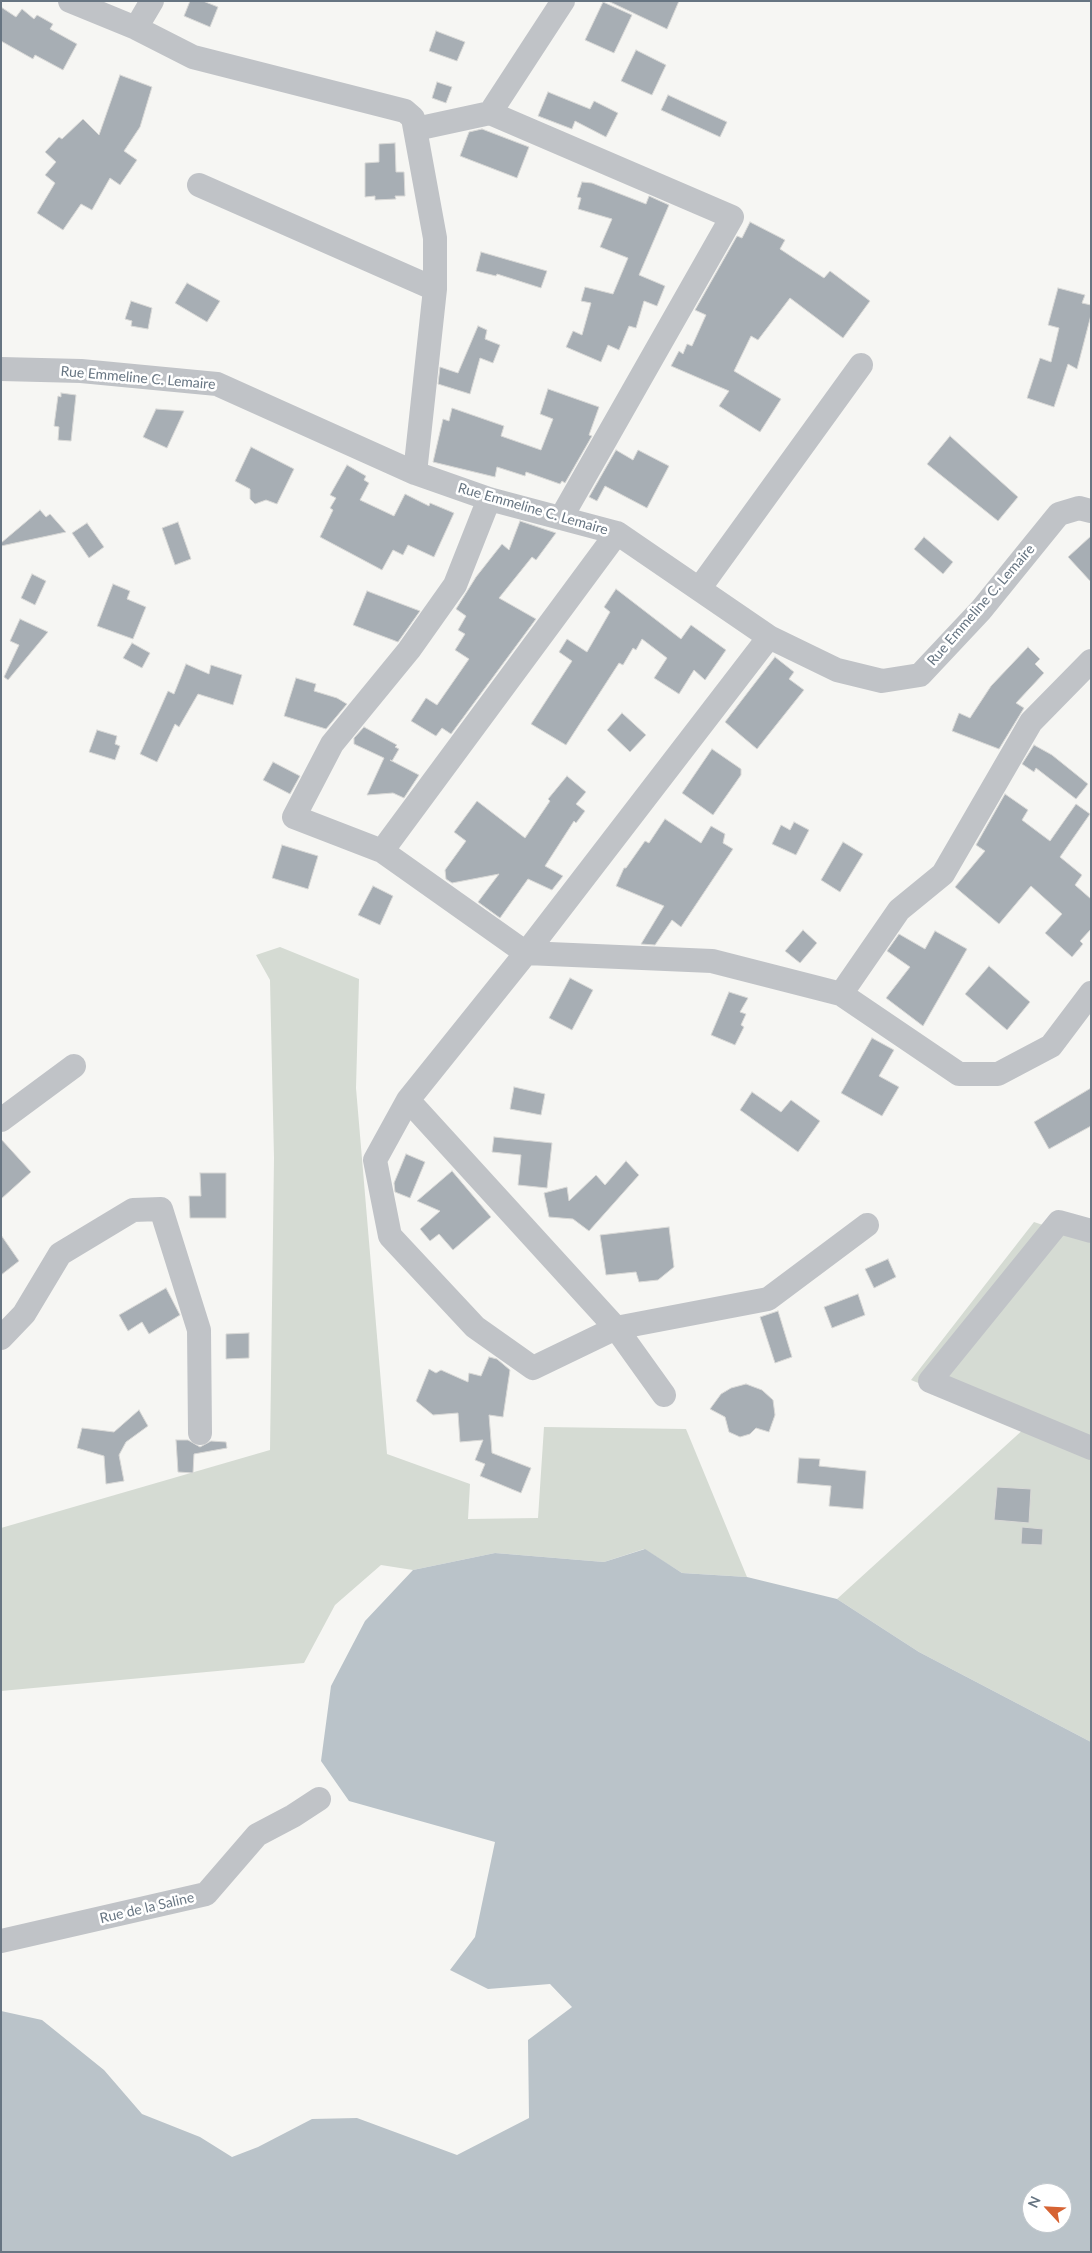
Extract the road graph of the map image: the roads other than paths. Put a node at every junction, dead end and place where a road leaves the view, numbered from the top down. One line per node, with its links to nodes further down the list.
1 (70, 1): 4 (street)
2 (152, 1): 4 (street)
3 (563, 1): 5 (street)
4 (136, 28): 6 (street)
5 (490, 113): 6 (street); 14 (street)
6 (416, 129): 8 (street)
7 (199, 185): 8 (street)
8 (435, 290): 11 (street)
9 (861, 365): 16 (street)
10 (1, 369): 11 (street, Rue Emmeline C. Lemaire)
11 (415, 473): 12 (street, Rue Emmeline C. Lemaire)
12 (489, 500): 14 (street, Rue Emmeline C. Lemaire); 19 (street)
13 (1091, 511): 17 (street, Rue Emmeline C. Lemaire)
14 (561, 518): 15 (street, Rue Emmeline C. Lemaire)
15 (618, 533): 16 (street, Rue Emmeline C. Lemaire); 19 (street)
16 (699, 589): 17 (street, Rue Emmeline C. Lemaire)
17 (770, 637): 20 (street)
18 (1091, 661): 22 (street)
19 (382, 851): 20 (street)
20 (526, 953): 22 (street); 24 (street)
21 (1091, 993): 22 (street)
22 (841, 994)
23 (74, 1066): 25 (street)
24 (408, 1100): 28 (street); 28 (street)
25 (1, 1120)
26 (867, 1225): 28 (street)
27 (1091, 1231): 32 (street)
28 (616, 1328): 30 (street)
29 (1, 1338): 31 (street)
30 (664, 1395)
31 (200, 1433)
32 (1091, 1448)
33 (319, 1799): 34 (street, Rue de la Saline)
34 (1, 1941)

